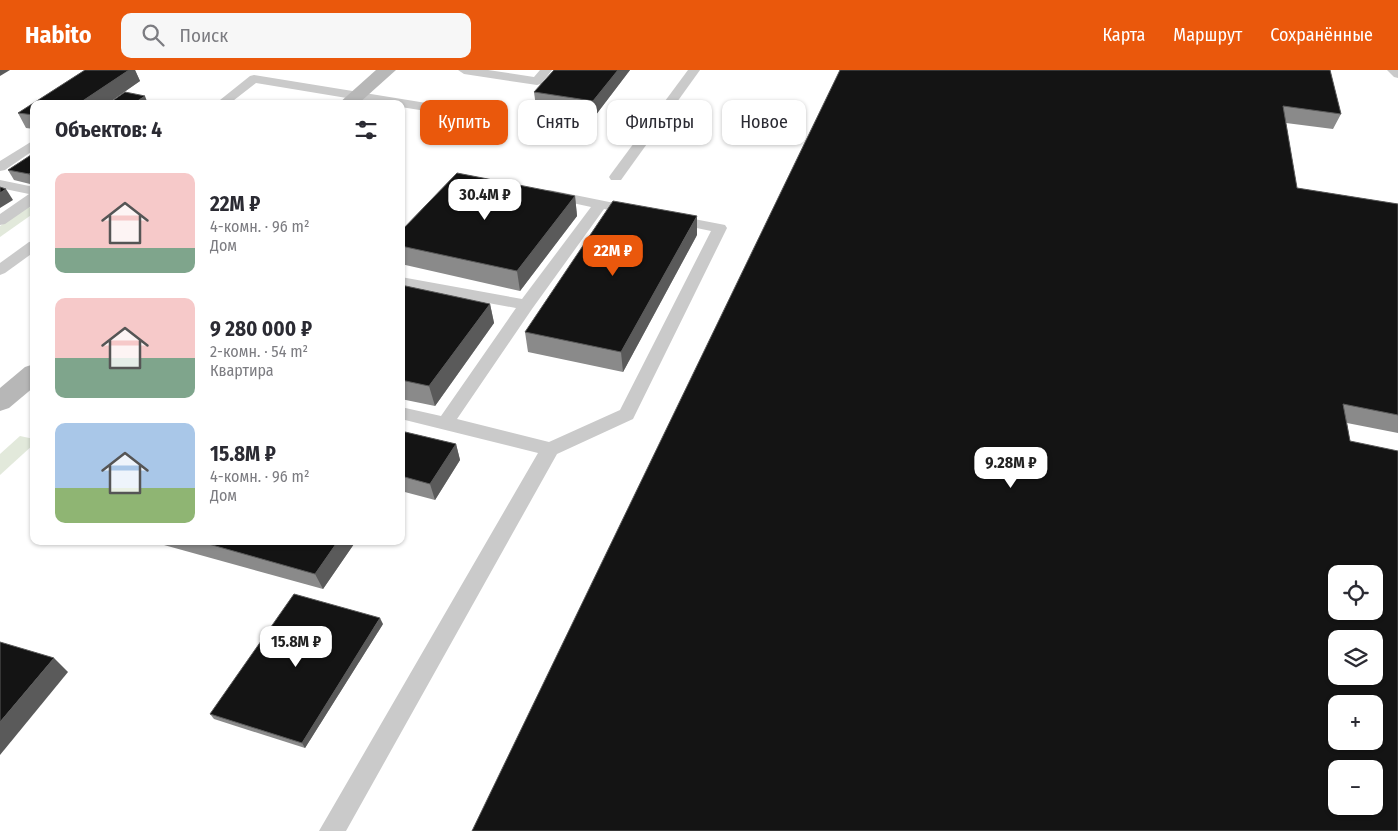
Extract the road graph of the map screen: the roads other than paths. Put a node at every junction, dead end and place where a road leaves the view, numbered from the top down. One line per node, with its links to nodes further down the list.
1 (387, 70): 8 (main road)
2 (464, 70): 3 (lane)
3 (546, 70)
4 (694, 70): 13 (lane)
5 (1393, 70): 6 (lane)
6 (1398, 74)
7 (226, 100): 8 (lane)
8 (352, 100)
9 (405, 107): 10 (lane)
10 (420, 109)
11 (30, 147): 12 (lane)
12 (0, 167)
13 (616, 177)
14 (0, 184): 15 (lane)
15 (30, 190)
16 (534, 191): 18 (lane)
17 (30, 200): 19 (lane)
18 (600, 204): 23 (lane); 28 (lane)
19 (0, 221)
20 (30, 248): 21 (lane)
21 (0, 270)
22 (405, 283): 23 (lane)
23 (526, 305): 27 (lane)
24 (30, 376): 25 (main road)
25 (0, 402)
26 (405, 414): 27 (lane)
27 (445, 423): 28 (lane)
28 (550, 449): 29 (lane)
29 (332, 831)

